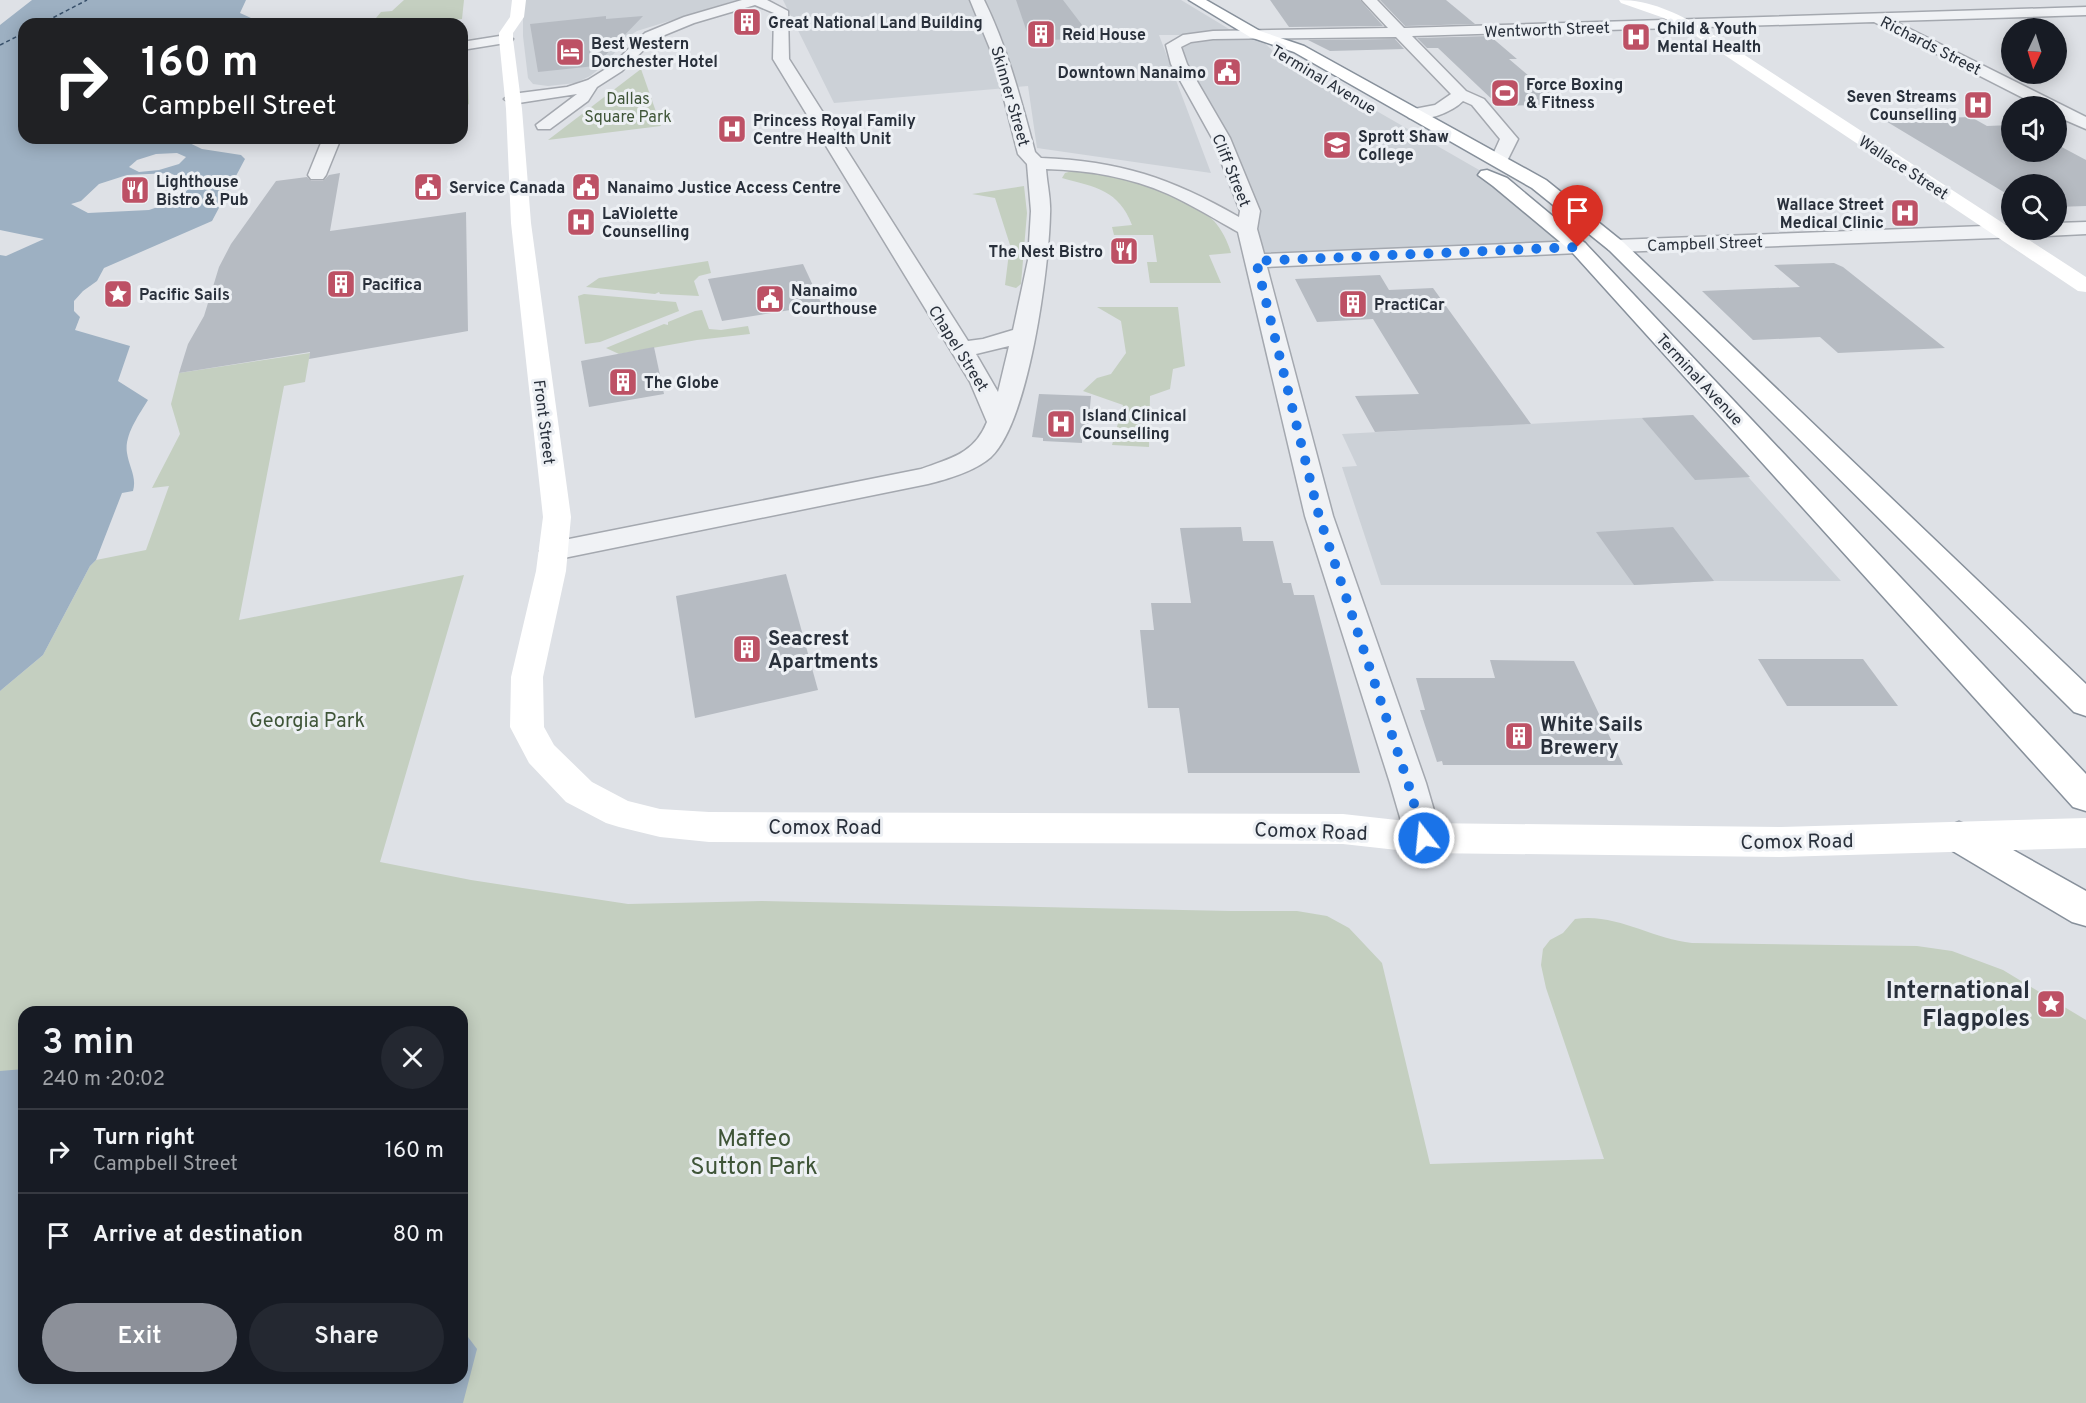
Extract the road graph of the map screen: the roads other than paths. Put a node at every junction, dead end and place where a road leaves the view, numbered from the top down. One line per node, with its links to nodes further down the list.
1 (519, 0): 17 (main road, Front Street)
2 (756, 0): 20 (street); 45 (street, Chapel Street)
3 (977, 0): 32 (street, Skinner Street)
4 (1196, 0): 16 (main road, Terminal Avenue)
5 (1369, 0): 15 (street)
6 (1626, 0): 13 (main road, Wallace Street)
7 (2028, 0): 10 (street)
8 (1853, 5): 12 (street, Richards Street)
9 (2086, 11): 10 (street, Wentworth Street)
10 (2056, 12): 12 (street, Wentworth Street); 14 (street)
11 (499, 17): 17 (main road, Front Street)
12 (1876, 17): 13 (street, Wentworth Street); 22 (street, Richards Street)
13 (1685, 24): 15 (street, Wentworth Street); 37 (main road, Wallace Street)
14 (2086, 25)
15 (1402, 33): 16 (street, Wentworth Street); 21 (street)
16 (1255, 34): 18 (street, Wentworth Street); 23 (main road, Terminal Avenue); 25 (main road, Terminal Avenue)
17 (506, 36): 19 (street); 24 (main road, Front Street)
18 (1188, 38): 35 (street, Cliff Street)
19 (468, 45)
20 (589, 87): 24 (street); 29 (street)
21 (1460, 94): 25 (street); 31 (street)
22 (2031, 96)
23 (1352, 97)
24 (512, 99): 47 (main road, Front Street)
25 (1415, 114): 31 (main road, Terminal Avenue)
26 (2067, 114): 28 (street)
27 (1388, 117): 41 (main road, Terminal Avenue)
28 (2086, 124)
29 (544, 125)
30 (330, 144): 33 (street)
31 (1499, 161): 40 (main road, Terminal Avenue)
32 (1036, 163): 35 (street); 44 (street, Skinner Street)
33 (317, 176)
34 (2086, 228): 36 (street)
35 (1247, 229): 42 (street, Cliff Street)
36 (2067, 229)
37 (2001, 230)
38 (2001, 231): 40 (street, Campbell Street)
39 (2017, 240): 43 (main road, Wallace Street)
40 (1616, 246): 48 (main road, Terminal Avenue)
41 (1578, 247): 42 (street); 50 (main road, Terminal Avenue)
42 (1256, 261): 53 (street, Cliff Street)
43 (2086, 286)
44 (1023, 334): 45 (street); 46 (street, Skinner Street)
45 (960, 349): 46 (street, Chapel Street)
46 (999, 422): 47 (street)
47 (554, 551): 49 (main road, Front Street)
48 (2085, 702)
49 (579, 792): 53 (main road, Comox Road)
50 (2086, 797)
51 (2086, 833): 52 (main road, Comox Road)
52 (1959, 837): 53 (main road, Comox Road); 54 (main road)
53 (1424, 838)
54 (2086, 910)

